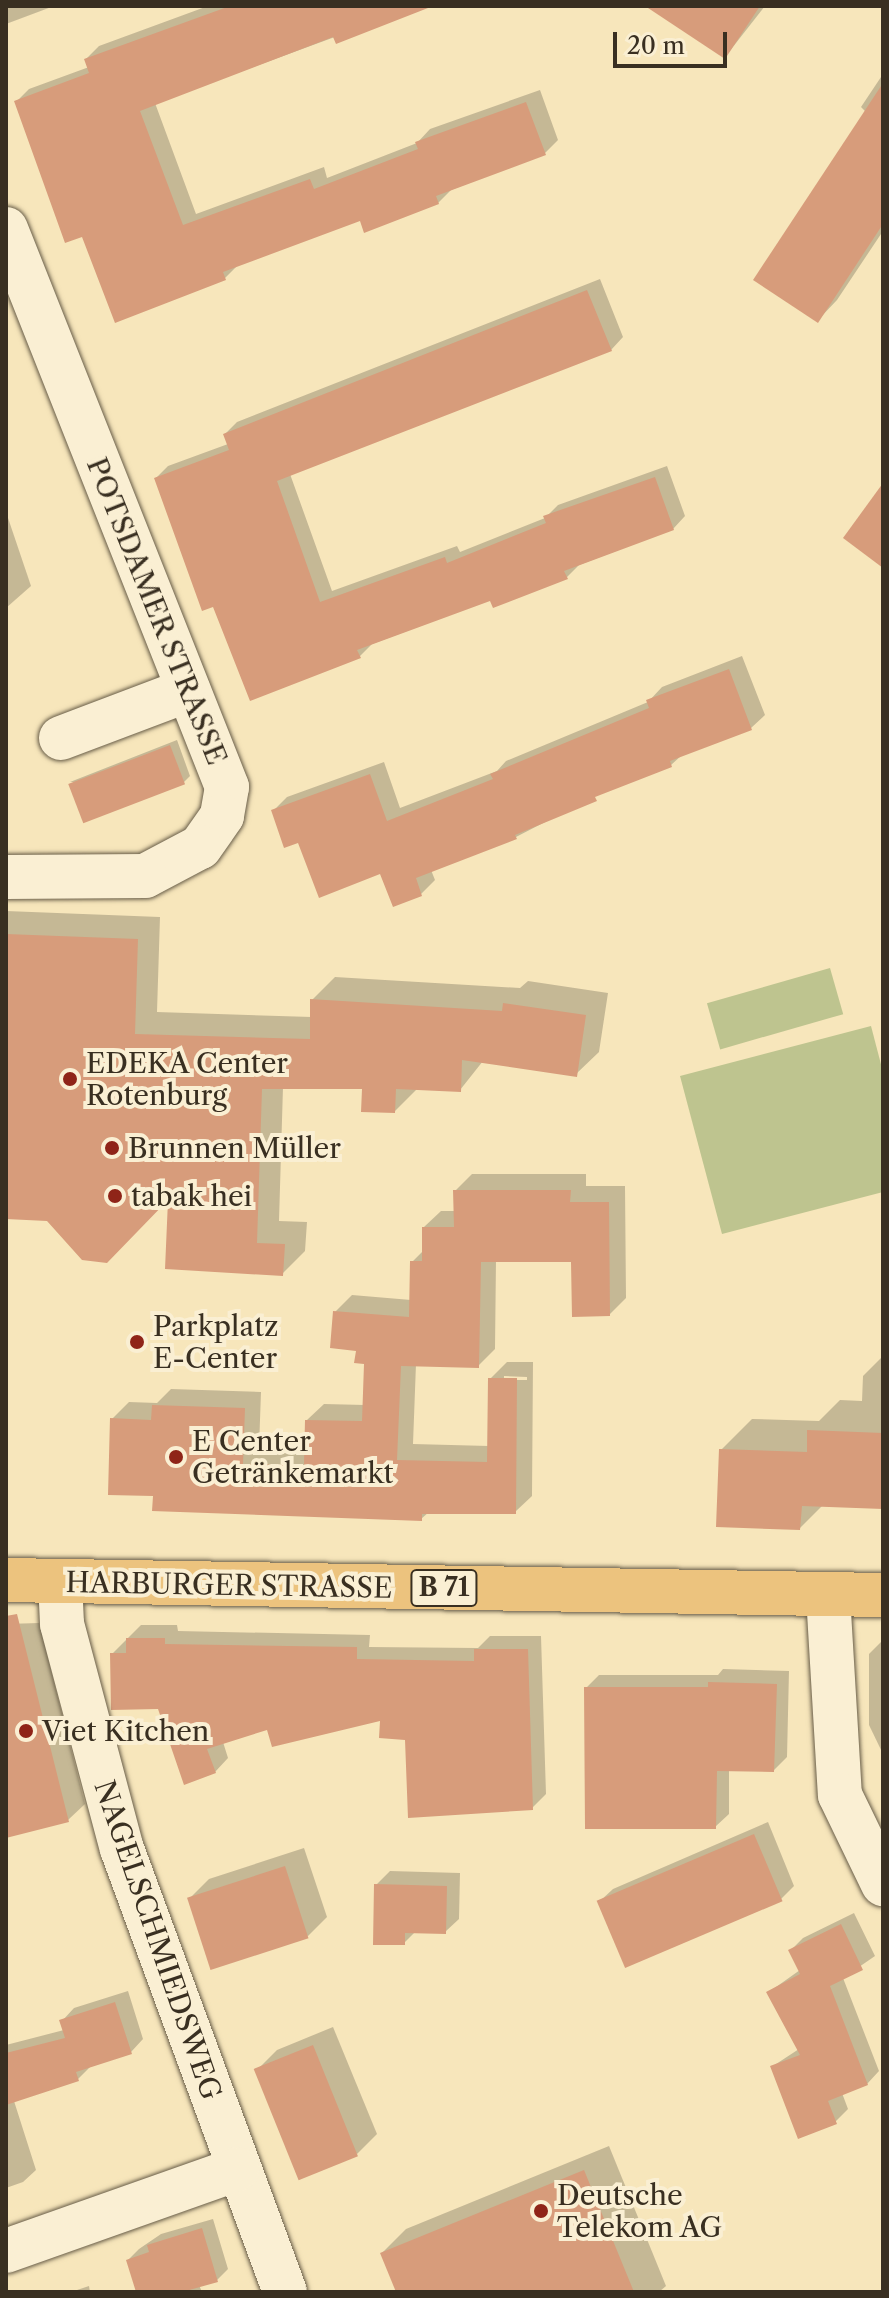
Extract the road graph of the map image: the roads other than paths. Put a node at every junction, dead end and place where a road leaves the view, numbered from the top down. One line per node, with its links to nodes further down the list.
1 (6, 229): 2 (street, POTSDAMER STRASSE)
2 (188, 690): 3 (street); 4 (street, POTSDAMER STRASSE)
3 (61, 738)
4 (6, 877)
5 (6, 1580): 6 (main road, HARBURGER STRASSE / B 71)
6 (60, 1581): 7 (main road, HARBURGER STRASSE / B 71); 10 (street, NAGELSCHMIEDSWEG)
7 (828, 1595): 8 (main road, HARBURGER STRASSE / B 71); 9 (street)
8 (883, 1595)
9 (883, 1884)
10 (237, 2169): 11 (street); 12 (street, NAGELSCHMIEDSWEG)
11 (6, 2251)
12 (285, 2292)

